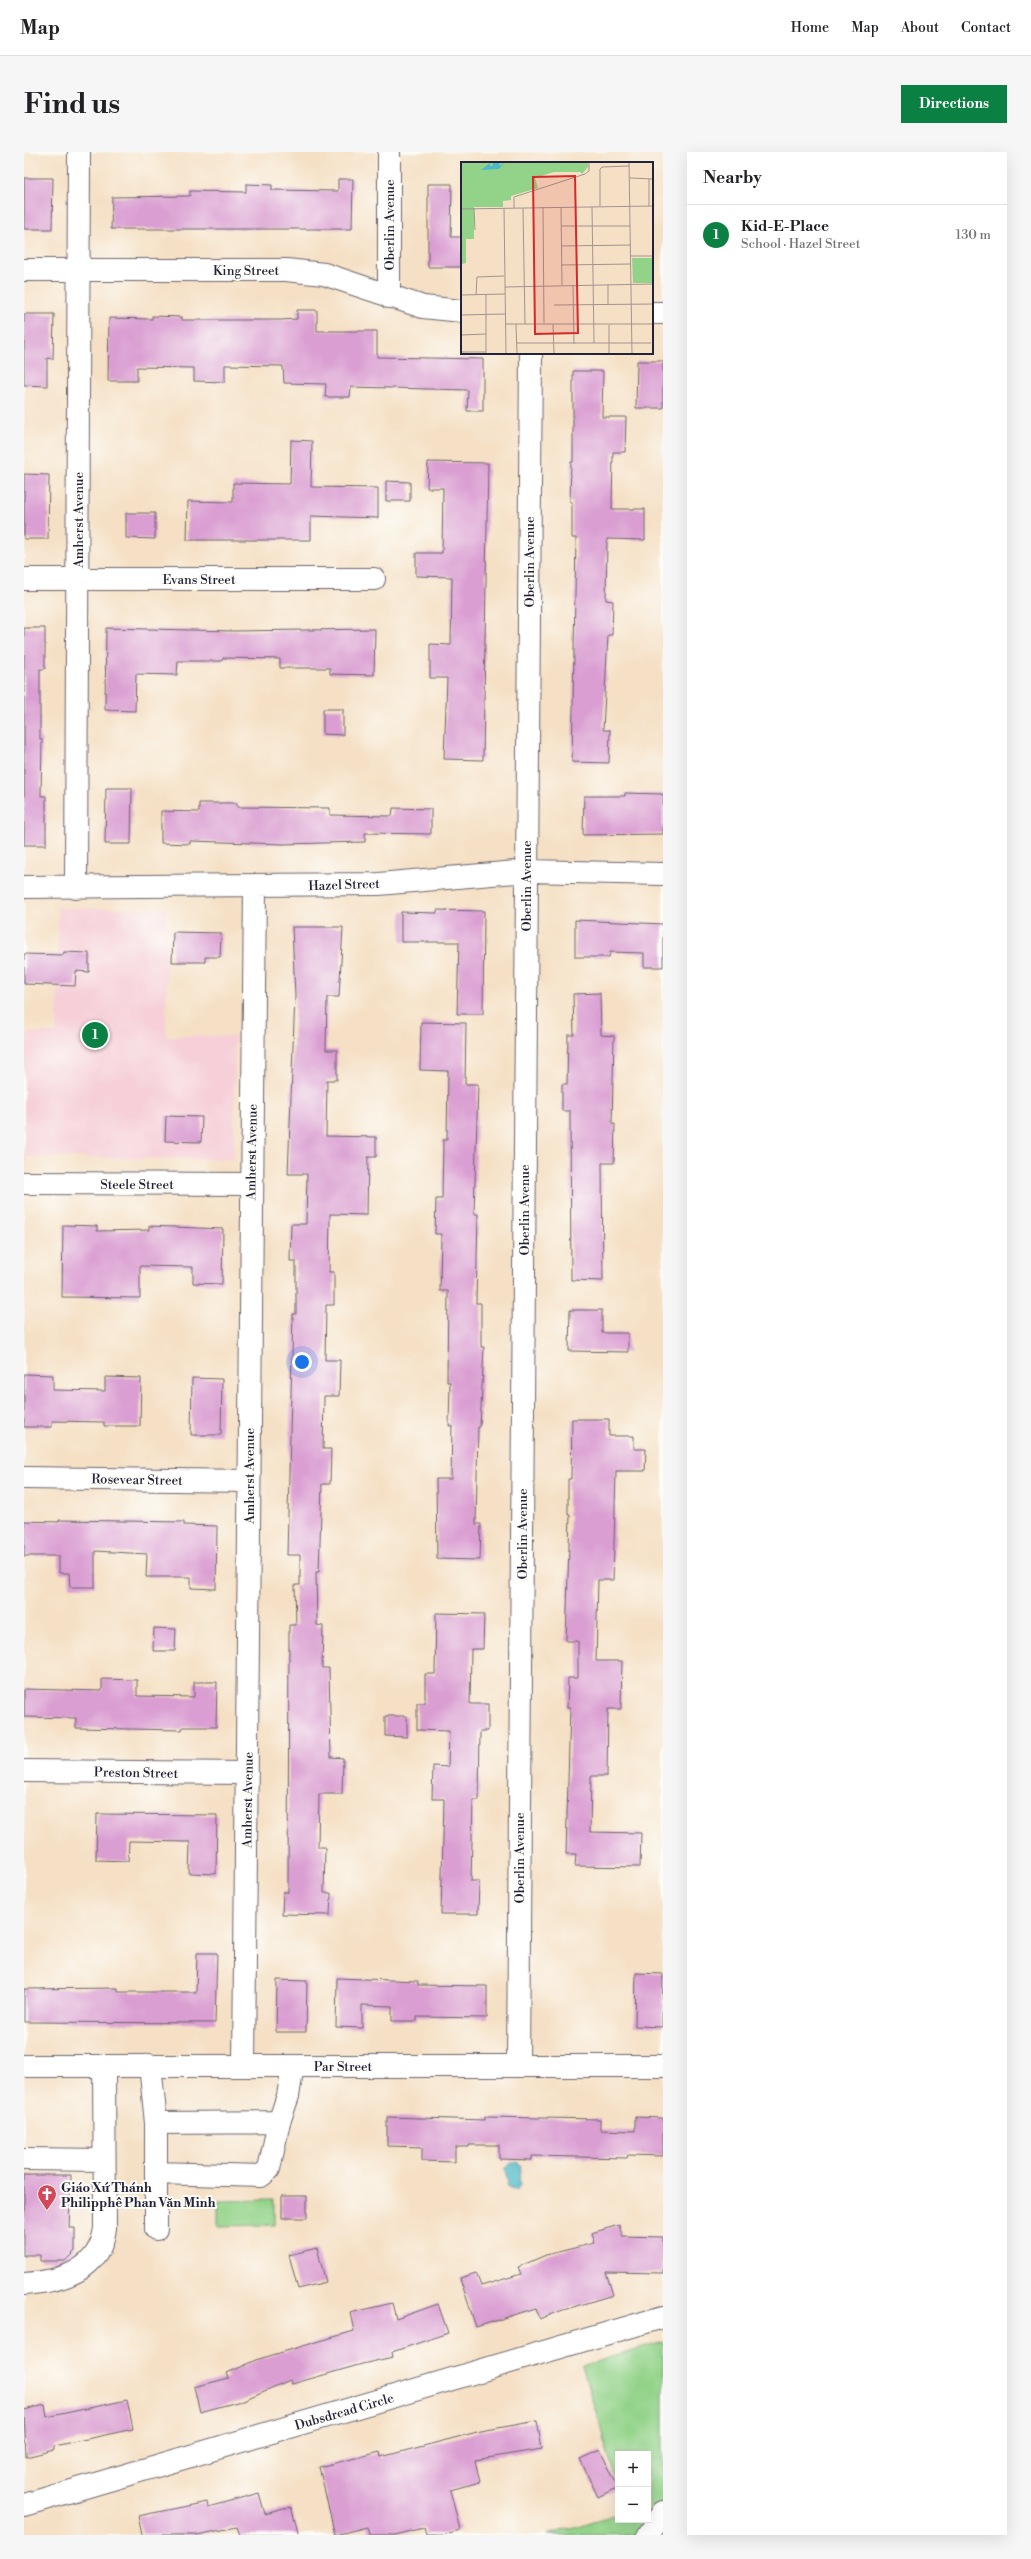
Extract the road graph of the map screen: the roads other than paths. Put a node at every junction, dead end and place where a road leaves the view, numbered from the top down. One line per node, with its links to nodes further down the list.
1 (79, 152): 4 (street, Amherst Avenue)
2 (389, 152): 5 (street, Oberlin Avenue)
3 (24, 270): 4 (street, King Street)
4 (80, 270): 5 (street, King Street); 9 (street, Amherst Avenue)
5 (389, 297): 6 (street, King Street)
6 (461, 311)
7 (531, 354): 11 (street, Oberlin Avenue)
8 (24, 579): 9 (street, Evans Street)
9 (78, 579): 10 (street, Evans Street); 15 (street, Amherst Avenue)
10 (374, 579)
11 (526, 871): 12 (street, Hazel Street); 14 (street, Hazel Street); 27 (street, Oberlin Avenue)
12 (663, 874)
13 (24, 887): 15 (street, Hazel Street)
14 (255, 887): 15 (street, Hazel Street); 17 (street, Amherst Avenue)
15 (76, 888)
16 (24, 1183): 17 (street, Steele Street)
17 (251, 1184): 19 (street, Amherst Avenue)
18 (24, 1478): 19 (street, Rosevear Street)
19 (249, 1480): 21 (street, Amherst Avenue)
20 (24, 1771): 21 (street, Preston Street)
21 (247, 1773): 25 (street, Amherst Avenue)
22 (24, 2066): 23 (street, Par Street)
23 (104, 2066): 24 (street, Par Street); 32 (street)
24 (150, 2066): 25 (street, Par Street); 30 (street)
25 (244, 2066): 26 (street, Par Street)
26 (293, 2066): 27 (street, Par Street); 29 (street)
27 (518, 2066): 28 (street, Par Street)
28 (663, 2066)
29 (279, 2122): 30 (street); 33 (street)
30 (156, 2123): 33 (street)
31 (24, 2158): 32 (street)
32 (104, 2160): 35 (street)
33 (157, 2172): 34 (street)
34 (156, 2229)
35 (24, 2284)
36 (663, 2317): 37 (street, Dubsdread Circle)
37 (24, 2505)
38 (663, 2512): 39 (street)
39 (648, 2535)

